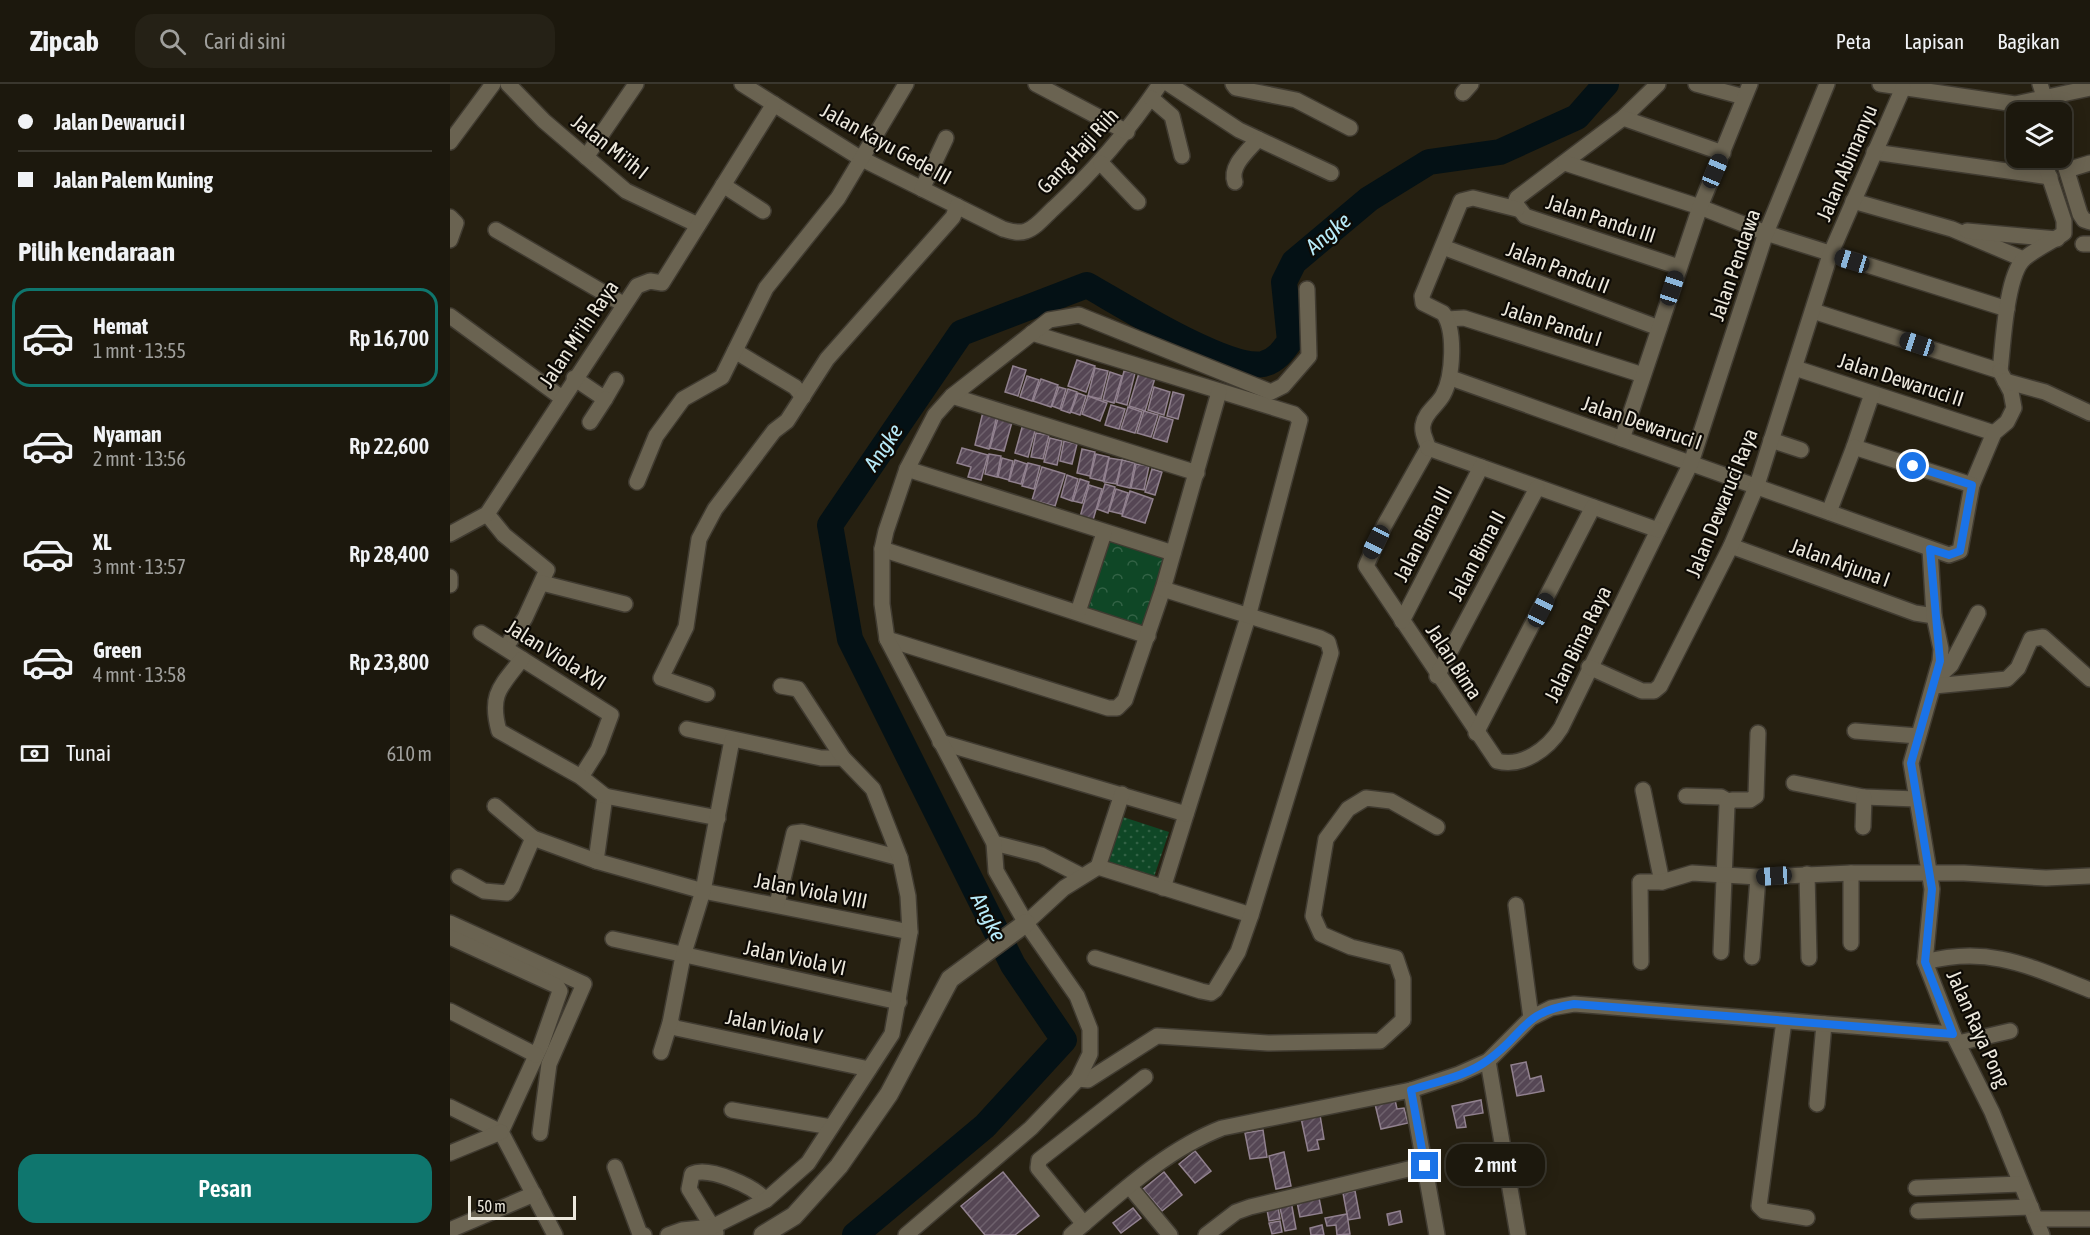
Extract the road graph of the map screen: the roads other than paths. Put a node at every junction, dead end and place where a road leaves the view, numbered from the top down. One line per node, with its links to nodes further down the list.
1 (493, 84): 25 (street)
2 (508, 84): 29 (street, Jalan Mi'ih I)
3 (636, 84): 29 (street)
4 (742, 84): 19 (street, Jalan Kayu Gede III)
5 (906, 84): 30 (street)
6 (1036, 84): 22 (street)
7 (1160, 84): 17 (street, Gang Haji Riih)
8 (1168, 84): 24 (street)
9 (1233, 84): 21 (street)
10 (1658, 84): 20 (street)
11 (1696, 84): 16 (street)
12 (1827, 84): 53 (street, Jalan Pendawa)
13 (1880, 84): 14 (street)
14 (1903, 88): 18 (street); 26 (street, Jalan Abimanyu)
15 (2090, 88): 18 (street)
16 (1747, 91): 27 (street)
17 (1151, 98): 22 (street, Gang Haji Riih); 28 (street)
18 (2036, 102)
19 (774, 104): 30 (street, Jalan Kayu Gede III); 39 (street, Jalan Mi'ih Raya)
20 (1623, 118): 27 (street); 32 (street)
21 (1350, 128)
22 (1127, 132): 31 (street, Gang Haji Riih)
23 (946, 138): 40 (street)
24 (1258, 139): 36 (street); 38 (street)
25 (450, 142)
26 (1874, 152): 37 (street); 42 (street, Jalan Abimanyu)
27 (1723, 153): 45 (street)
28 (1182, 156)
29 (586, 157): 49 (street, Jalan Mi'ih I)
30 (860, 158): 40 (street, Jalan Kayu Gede III); 68 (street)
31 (1101, 163): 41 (street); 52 (street, Gang Haji Riih)
32 (1565, 163): 44 (street); 45 (street)
33 (2090, 163): 35 (street)
34 (2047, 168): 37 (street)
35 (2067, 170): 48 (street)
36 (1331, 173)
37 (2050, 177): 54 (street)
38 (1235, 182)
39 (723, 185): 46 (street); 49 (street, Jalan Mi'ih Raya)
40 (922, 189): 43 (street, Jalan Kayu Gede III)
41 (1138, 201)
42 (1853, 201): 50 (street); 57 (street, Jalan Abimanyu)
43 (957, 206): 52 (street, Jalan Kayu Gede III); 78 (street)
44 (1516, 206): 56 (street, Jalan Pandu III); 59 (street, Jalan Pandu III)
45 (1700, 207): 53 (street); 59 (street)
46 (763, 211)
47 (450, 217): 55 (street)
48 (2090, 222)
49 (698, 225): 61 (street, Jalan Mi'ih Raya)
50 (1952, 229): 54 (street); 58 (street)
51 (496, 230): 61 (street)
52 (1015, 232)
53 (1766, 234): 57 (street); 89 (street, Jalan Pendawa)
54 (2057, 238): 58 (street)
55 (450, 240)
56 (1443, 247): 65 (street); 66 (street, Jalan Pandu II)
57 (1830, 255): 62 (street); 63 (street, Jalan Dewaruci Raya)
58 (2023, 259): 62 (street)
59 (1679, 267): 66 (street)
60 (1307, 289): 67 (street)
61 (623, 304): 72 (street, Jalan Mi'ih Raya)
62 (2007, 309): 71 (street)
63 (1813, 311): 69 (street, Jalan Dewaruci Raya); 71 (street)
64 (450, 316): 79 (street)
65 (1448, 319): 70 (street, Jalan Pandu I); 73 (street)
66 (1659, 328): 70 (street)
67 (1032, 333): 75 (street); 77 (street)
68 (735, 351): 78 (street); 93 (street)
69 (1795, 368): 76 (street, Jalan Dewaruci II); 85 (street, Jalan Dewaruci Raya)
70 (1643, 375): 84 (street)
71 (2003, 376): 81 (street); 83 (street)
72 (574, 378): 79 (street, Jalan Mi'ih Raya); 80 (street)
73 (1451, 378): 84 (street, Jalan Dewaruci I); 87 (street)
74 (616, 380): 80 (street)
75 (1219, 392): 92 (street); 115 (street)
76 (1872, 394): 83 (street, Jalan Dewaruci II); 86 (street)
77 (952, 396): 91 (street); 92 (street)
78 (802, 397): 127 (street)
79 (562, 398): 99 (street, Jalan Mi'ih Raya)
80 (604, 399): 82 (street)
81 (2090, 413)
82 (590, 422)
83 (1994, 432): 95 (street)
84 (1622, 440): 89 (street, Jalan Dewaruci I)
85 (1771, 440): 88 (street); 94 (street, Jalan Dewaruci Raya)
86 (1854, 447): 95 (street); 98 (street)
87 (1428, 448): 90 (street); 116 (street, Jalan Bima)
88 (1801, 450)
89 (1691, 463): 94 (street, Jalan Dewaruci I); 100 (street, Jalan Bima Raya)
90 (1481, 467): 96 (street); 116 (street, Jalan Bima III)
91 (907, 469): 102 (street); 104 (street)
92 (1197, 473): 106 (street)
93 (637, 482)
94 (1756, 485): 98 (street, Jalan Dewaruci I); 103 (street, Jalan Dewaruci Raya)
95 (1972, 485): 105 (street, Jalan Dewaruci I)
96 (1537, 488): 97 (street); 123 (street, Jalan Bima II)
97 (1593, 507): 100 (street); 131 (street)
98 (1829, 512): 105 (street, Jalan Dewaruci I)
99 (487, 514): 101 (street); 108 (street)
100 (1658, 530): 122 (street, Jalan Bima Raya)
101 (451, 532)
102 (1104, 533): 106 (street); 112 (street)
103 (1731, 546): 114 (street, Jalan Arjuna I); 122 (street, Jalan Dewaruci Raya)
104 (882, 549): 112 (street); 119 (street)
105 (1930, 549): 114 (street, Jalan Raya Pong)
106 (1173, 553): 110 (street)
107 (450, 577): 109 (street)
108 (543, 583): 111 (street); 120 (street)
109 (450, 585)
110 (1163, 590): 115 (street); 118 (street)
111 (625, 604)
112 (1078, 612): 118 (street)
113 (1978, 613): 125 (street)
114 (1934, 616): 125 (street, Jalan Raya Pong)
115 (1248, 617): 147 (street); 169 (street)
116 (1402, 621): 123 (street, Jalan Bima)
117 (481, 633): 121 (street, Jalan Viola XVI)
118 (1148, 636): 119 (street)
119 (887, 639): 134 (street)
120 (510, 641)
121 (522, 659): 137 (street, Jalan Viola XVI); 137 (street)
122 (1589, 667): 136 (street, Jalan Bima Raya)
123 (1437, 676): 131 (street, Jalan Bima)
124 (2090, 679): 125 (street)
125 (1935, 682): 132 (street, Jalan Raya Pong)
126 (781, 686): 135 (street)
127 (707, 694)
128 (687, 729): 133 (street)
129 (1856, 731): 132 (street)
130 (1758, 733): 145 (street)
131 (1476, 734): 136 (street, Jalan Bima)
132 (1918, 736): 144 (street, Jalan Raya Pong)
133 (732, 740): 135 (street); 148 (street)
134 (940, 742): 140 (street); 152 (street)
135 (843, 758): 153 (street)
136 (1519, 760)
137 (580, 777): 141 (street)
138 (1794, 783): 143 (street)
139 (1643, 790): 164 (street)
140 (1122, 794): 147 (street); 155 (street)
141 (605, 796): 148 (street); 154 (street)
142 (1686, 796): 145 (street)
143 (1864, 797): 144 (street); 150 (street)
144 (1916, 799): 157 (street, Jalan Raya Pong)
145 (1728, 801): 160 (street)
146 (495, 806): 151 (street)
147 (1186, 814): 165 (street)
148 (718, 818): 166 (street)
149 (1437, 828): 197 (street)
150 (1863, 828)
151 (533, 838): 154 (street, Jalan Viola VIII); 162 (street)
152 (994, 843): 159 (street); 171 (street)
153 (900, 858): 167 (street); 172 (street)
154 (596, 861): 166 (street, Jalan Viola VIII)
155 (1098, 867): 159 (street); 165 (street)
156 (1851, 873): 157 (street); 158 (street); 175 (street)
157 (1931, 873): 161 (street); 182 (street, Jalan Raya Pong)
158 (1807, 874): 163 (street); 179 (street)
159 (1082, 876): 171 (street)
160 (1726, 876): 163 (street); 164 (street); 176 (street)
161 (2090, 876)
162 (459, 877)
163 (1758, 877): 178 (street)
164 (1662, 882): 181 (street)
165 (1163, 888): 169 (street)
166 (703, 891): 167 (street, Jalan Viola VIII); 177 (street)
167 (777, 904): 172 (street, Jalan Viola VIII)
168 (1516, 905): 186 (street)
169 (1251, 915): 180 (street)
170 (450, 923): 204 (street)
171 (1023, 925): 197 (street); 223 (street)
172 (910, 932): 184 (street)
173 (450, 937): 193 (street)
174 (613, 939): 177 (street, Jalan Viola VI)
175 (1851, 943)
176 (1721, 952)
177 (683, 956): 184 (street, Jalan Viola VI); 188 (street)
178 (1752, 957)
179 (1809, 957)
180 (1095, 958)
181 (1641, 962)
182 (1925, 962): 183 (street); 191 (street, Jalan Raya Pong)
183 (2090, 990)
184 (899, 1002): 195 (street)
185 (450, 1011): 193 (street)
186 (1531, 1018): 187 (street); 194 (street)
187 (1784, 1021): 189 (street); 215 (street)
188 (670, 1023): 192 (street); 195 (street, Jalan Viola V)
189 (1824, 1024): 191 (street); 199 (street)
190 (2010, 1031): 191 (street)
191 (1956, 1039): 208 (street, Jalan Raya Pong)
192 (661, 1052)
193 (536, 1055): 203 (street)
194 (1488, 1061): 198 (street); 229 (street)
195 (869, 1069): 202 (street)
196 (1145, 1077): 217 (street)
197 (1078, 1079): 224 (street)
198 (1411, 1090): 206 (street); 209 (street)
199 (1817, 1104)
200 (450, 1107): 203 (street)
201 (732, 1110): 202 (street)
202 (831, 1127): 212 (street)
203 (501, 1132): 205 (street); 211 (street)
204 (540, 1133)
205 (450, 1153)
206 (1425, 1166): 227 (street); 228 (street)
207 (615, 1167): 221 (street)
208 (2021, 1184): 210 (street); 214 (street, Jalan Raya Pong)
209 (1130, 1187): 217 (street); 226 (street)
210 (1916, 1188)
211 (534, 1194): 218 (street); 220 (street)
212 (766, 1200): 219 (street); 219 (street)
213 (1918, 1211): 214 (street)
214 (2033, 1213): 216 (street); 230 (street, Jalan Raya Pong)
215 (1807, 1218)
216 (2090, 1219)
217 (1084, 1224): 225 (street)
218 (450, 1230)
219 (715, 1231): 222 (street)
220 (555, 1235)
221 (644, 1235)
222 (668, 1235)
223 (763, 1235)
224 (906, 1235)
225 (1071, 1235)
226 (1170, 1235)
227 (1206, 1235)
228 (1437, 1235)
229 (1518, 1235)
230 (2042, 1235)

